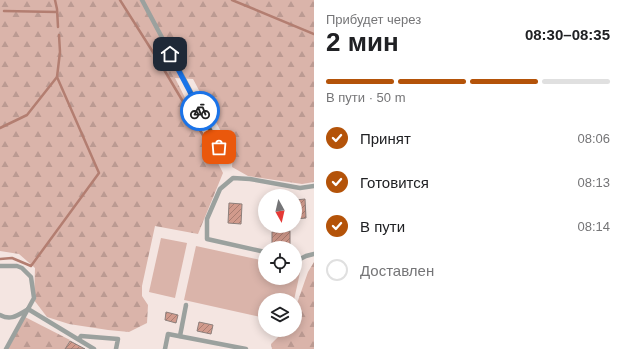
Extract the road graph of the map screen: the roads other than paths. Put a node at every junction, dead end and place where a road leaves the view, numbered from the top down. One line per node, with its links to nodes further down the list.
1 (142, 0): 2 (lane)
2 (226, 161)
3 (314, 186): 4 (lane)
4 (258, 250)
5 (314, 254): 6 (lane)
6 (302, 258)
7 (0, 266): 9 (lane)
8 (186, 305): 12 (lane)
9 (28, 309): 10 (lane); 13 (lane); 14 (lane)
10 (0, 316)
11 (83, 331): 13 (lane)
12 (180, 336): 17 (lane); 18 (lane)
13 (80, 337): 15 (lane); 16 (lane)
14 (6, 349)
15 (94, 349)
16 (116, 349)
17 (165, 349)
18 (246, 349)

